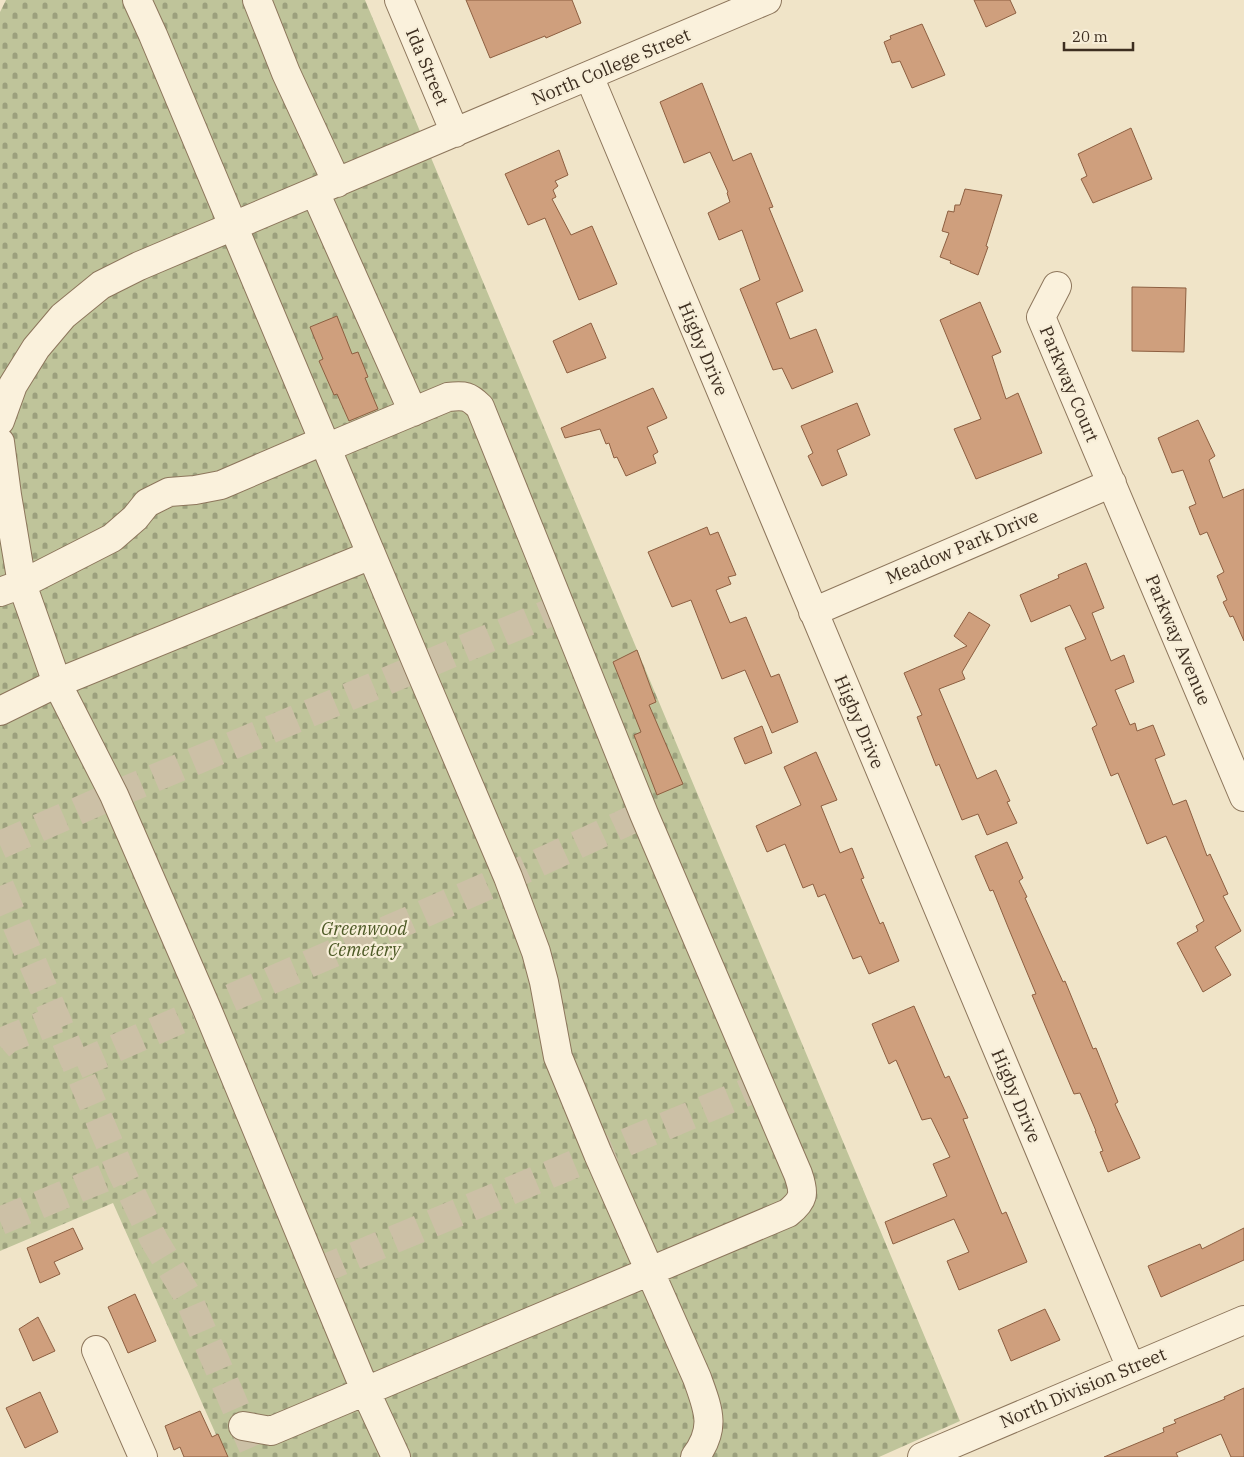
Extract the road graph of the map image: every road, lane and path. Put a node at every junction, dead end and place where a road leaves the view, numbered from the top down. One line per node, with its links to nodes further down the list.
1 (137, 0): 8 (street)
2 (257, 0): 7 (street)
3 (406, 2): 6 (street, Ida Street)
4 (752, 3): 5 (street, North College Street)
5 (589, 76): 6 (street, North College Street); 17 (street, Higby Drive)
6 (455, 133): 7 (street, North College Street)
7 (326, 188): 8 (street, North College Street); 10 (street)
8 (233, 227): 11 (street, North College Street); 13 (street)
9 (1057, 286): 14 (street, Parkway Court)
10 (413, 412): 13 (street); 21 (street)
11 (0, 421)
12 (0, 442): 16 (street)
13 (324, 444): 15 (street); 16 (street)
14 (1112, 482): 17 (street, Meadow Park Drive); 20 (street, Parkway Avenue)
15 (371, 555): 18 (street); 21 (street)
16 (11, 588): 18 (street)
17 (813, 612): 24 (street, Higby Drive)
18 (57, 684): 19 (street); 25 (street)
19 (0, 711)
20 (1244, 797)
21 (650, 1271): 25 (street); 29 (street)
22 (1244, 1320): 24 (street, North Division Street)
23 (96, 1350): 27 (street)
24 (1131, 1368): 30 (street, North Division Street)
25 (365, 1390): 26 (street); 28 (street)
26 (243, 1426)
27 (143, 1457)
28 (396, 1457)
29 (696, 1457)
30 (922, 1457)

